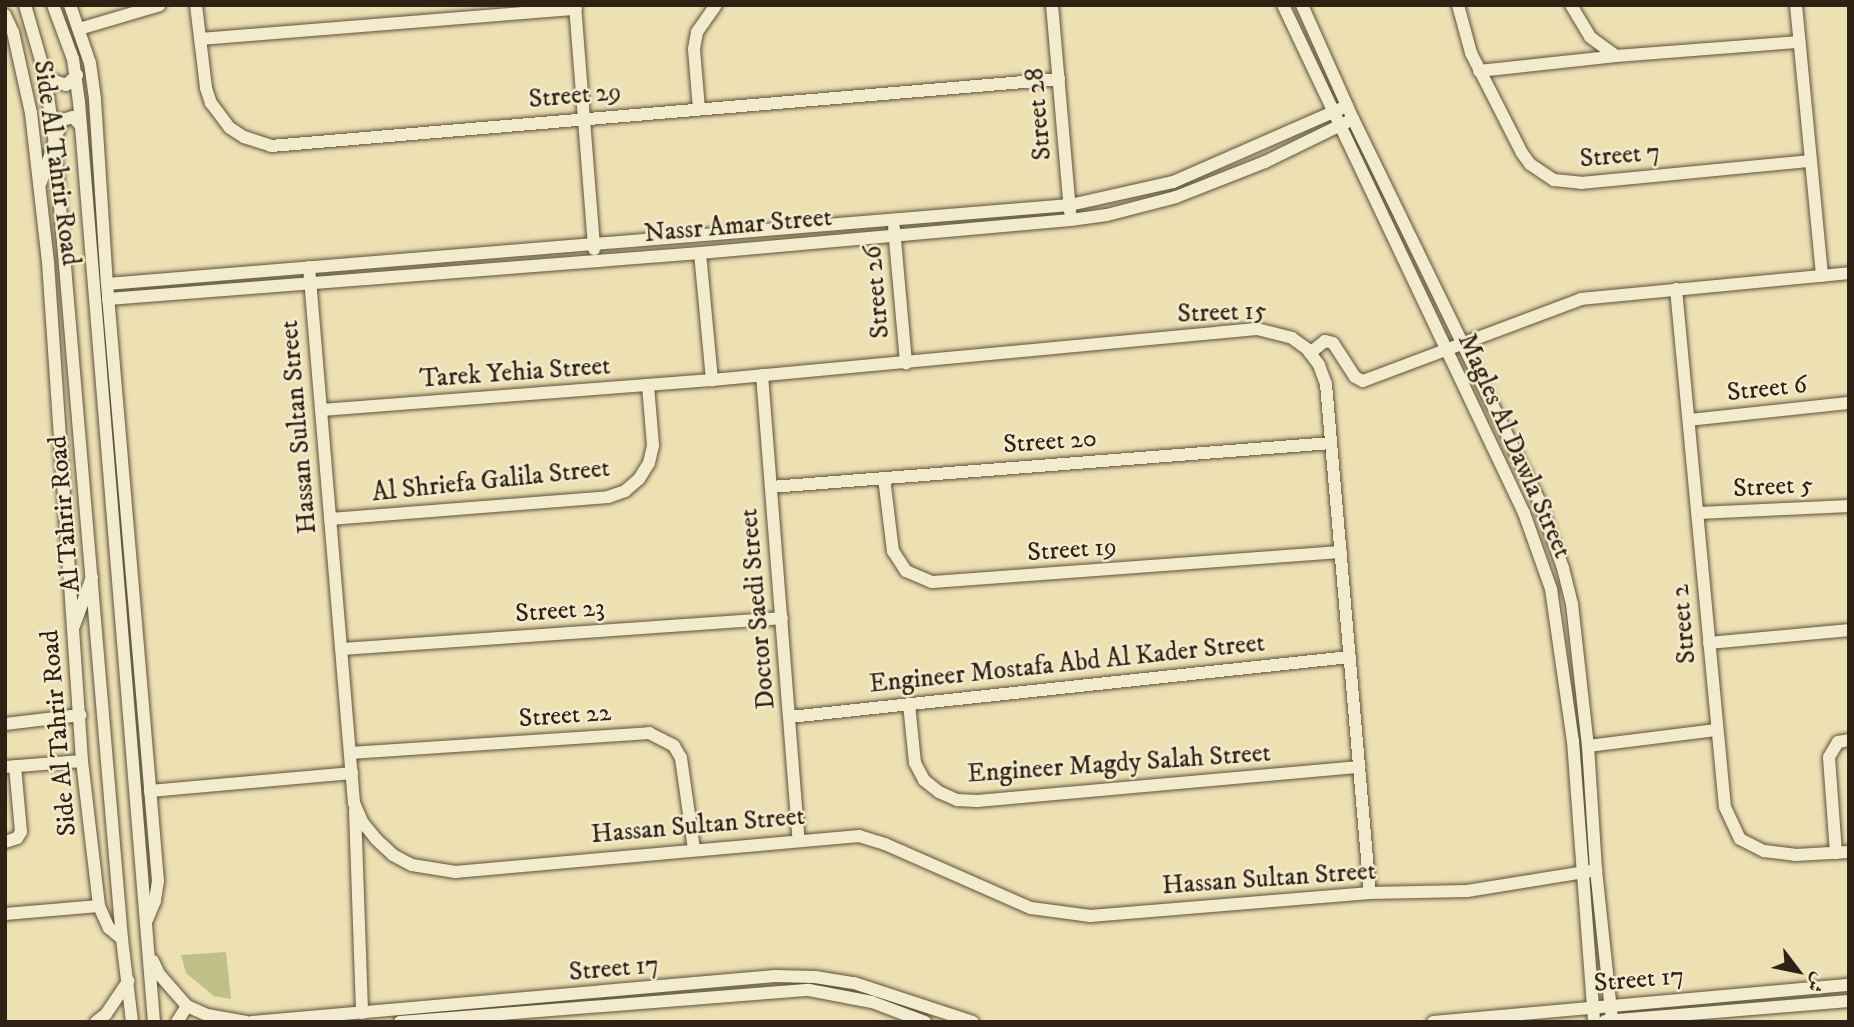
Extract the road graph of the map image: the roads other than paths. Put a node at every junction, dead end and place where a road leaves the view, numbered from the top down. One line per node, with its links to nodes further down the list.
1 (24, 5): 22 (street, Al Tahrir Road)
2 (53, 5): 21 (street, Al Tahrir Road)
3 (69, 5): 16 (street, Side Al Tahrir Road)
4 (160, 5): 16 (street)
5 (195, 5): 17 (street, Street 29)
6 (716, 5): 25 (street)
7 (1052, 5): 23 (street, Street 28)
8 (1283, 5): 26 (street, Magles Al Dawla Street)
9 (1302, 5): 24 (street, Magles Al Dawla Street)
10 (1458, 5): 20 (street, Street 7)
11 (1571, 5): 19 (street)
12 (1796, 5): 18 (street)
13 (575, 7): 14 (street); 27 (street)
14 (459, 11): 17 (street)
15 (5, 15): 33 (street, Side Al Tahrir Road)
16 (79, 29): 35 (street, Side Al Tahrir Road)
17 (200, 39): 27 (street, Street 29)
18 (1799, 42): 19 (street); 32 (street)
19 (1616, 57): 20 (street)
20 (1479, 71): 32 (street, Street 7)
21 (77, 75): 22 (street); 29 (street, Al Tahrir Road)
22 (46, 78): 31 (street, Al Tahrir Road)
23 (1059, 79): 25 (street, Street 29); 34 (street, Street 28)
24 (1347, 106): 26 (street, Nassr Amar Street); 28 (street, Magles Al Dawla Street)
25 (699, 108): 27 (street, Street 29)
26 (1334, 113): 30 (street, Magles Al Dawla Street); 34 (street, Nassr Amar Street)
27 (584, 118): 40 (street)
28 (1353, 119): 30 (street, Nassr Amar Street); 50 (street, Magles Al Dawla Street)
29 (81, 126): 31 (street); 36 (street, Al Tahrir Road)
30 (1340, 126): 38 (street, Nassr Amar Street); 51 (street, Magles Al Dawla Street)
31 (54, 136): 33 (street); 59 (street, Al Tahrir Road)
32 (1811, 161): 45 (street)
33 (39, 188): 54 (street, Side Al Tahrir Road)
34 (1070, 205): 37 (street, Nassr Amar Street); 38 (street, Street 28)
35 (102, 208): 36 (street); 46 (street, Side Al Tahrir Road)
36 (88, 212): 60 (street, Al Tahrir Road)
37 (893, 217): 39 (street, Street 26); 40 (street, Nassr Amar Street)
38 (1071, 220): 39 (street, Nassr Amar Street)
39 (895, 236): 41 (street, Nassr Amar Street); 53 (street, Street 26)
40 (594, 243): 42 (street); 43 (street, Nassr Amar Street)
41 (700, 253): 42 (street, Nassr Amar Street); 57 (street)
42 (595, 261): 47 (street, Nassr Amar Street)
43 (309, 267): 46 (street, Nassr Amar Street); 47 (street, Hassan Sultan Street)
44 (1849, 273): 45 (street)
45 (1822, 276): 48 (street)
46 (107, 284): 49 (street, Side Al Tahrir Road)
47 (310, 284): 49 (street, Nassr Amar Street); 62 (street, Hassan Sultan Street)
48 (1676, 289): 50 (street); 63 (street, Street 2)
49 (108, 299): 55 (street, Side Al Tahrir Road)
50 (1462, 344): 51 (street); 86 (street, Magles Al Dawla Street)
51 (1448, 351): 52 (street); 103 (street, Magles Al Dawla Street)
52 (1310, 352): 53 (street, Street 15); 64 (street)
53 (906, 363): 56 (street, Street 15)
54 (56, 365): 59 (street); 74 (street, Side Al Tahrir Road)
55 (115, 366): 60 (street); 76 (street, Side Al Tahrir Road)
56 (762, 375): 57 (street, Street 15); 66 (street, Doctor Saedi Street)
57 (712, 380): 58 (street, Tarek Yehia Street)
58 (648, 386): 62 (street, Tarek Yehia Street); 69 (street, Al Shriefa Galila Street)
59 (78, 390): 71 (street, Al Tahrir Road)
60 (103, 393): 72 (street, Al Tahrir Road)
61 (1849, 403): 63 (street, Street 6)
62 (321, 410): 69 (street, Hassan Sultan Street)
63 (1689, 420): 68 (street, Street 2)
64 (1331, 443): 65 (street, Street 20); 70 (street)
65 (884, 478): 66 (street, Street 20); 70 (street, Street 19)
66 (771, 487): 73 (street, Doctor Saedi Street)
67 (1849, 506): 68 (street, Street 5)
68 (1699, 513): 77 (street, Street 2)
69 (330, 519): 78 (street, Hassan Sultan Street)
70 (1341, 552): 79 (street)
71 (93, 574): 74 (street); 89 (street, Al Tahrir Road)
72 (120, 607): 76 (street); 87 (street, Al Tahrir Road)
73 (782, 618): 78 (street, Street 23); 82 (street, Doctor Saedi Street)
74 (72, 630): 81 (street, Side Al Tahrir Road)
75 (1849, 630): 77 (street)
76 (135, 631): 94 (street, Side Al Tahrir Road)
77 (1709, 643): 84 (street, Street 2)
78 (341, 649): 88 (street, Hassan Sultan Street)
79 (1350, 657): 80 (street, Engineer Mostafa Abd Al Kader Street); 92 (street)
80 (909, 704): 82 (street, Engineer Mostafa Abd Al Kader Street); 92 (street, Engineer Magdy Salah Street)
81 (80, 715): 83 (street); 90 (street, Side Al Tahrir Road)
82 (790, 717): 98 (street, Doctor Saedi Street)
83 (5, 724)
84 (1716, 730): 86 (street); 101 (street, Street 2)
85 (1849, 740): 101 (street)
86 (1588, 746): 102 (street, Magles Al Dawla Street)
87 (132, 748): 89 (street); 95 (street, Al Tahrir Road)
88 (350, 753): 93 (street, Hassan Sultan Street); 100 (street, Street 22)
89 (108, 757): 96 (street, Al Tahrir Road)
90 (82, 761): 91 (street); 105 (street, Side Al Tahrir Road)
91 (10, 766): 99 (street)
92 (1359, 767): 104 (street)
93 (352, 772): 94 (street); 97 (street, Hassan Sultan Street)
94 (150, 791): 107 (street, Side Al Tahrir Road)
95 (135, 793): 96 (street); 107 (street, Al Tahrir Road)
96 (112, 801): 108 (street, Al Tahrir Road)
97 (355, 803): 100 (street, Hassan Sultan Street); 116 (street)
98 (799, 840): 100 (street, Hassan Sultan Street); 104 (street, Hassan Sultan Street)
99 (5, 842)
100 (694, 849)
101 (1842, 853)
102 (1596, 870): 103 (street, Hassan Sultan Street); 114 (street, Magles Al Dawla Street)
103 (1581, 872): 104 (street, Hassan Sultan Street); 115 (street, Magles Al Dawla Street)
104 (1370, 893)
105 (99, 906): 106 (street); 108 (street, Side Al Tahrir Road)
106 (5, 914)
107 (146, 922): 109 (street, Al Tahrir Road)
108 (122, 939): 110 (street, Al Tahrir Road)
109 (148, 950): 113 (street); 120 (street, Al Tahrir Road)
110 (128, 981): 118 (street); 119 (street, Al Tahrir Road)
111 (1849, 985): 114 (street, Street 17)
112 (1849, 1001): 117 (street, Street 17)
113 (187, 1006): 121 (street); 122 (street)
114 (1610, 1006): 115 (street, Street 17); 117 (street, Magles Al Dawla Street)
115 (1593, 1007): 127 (street, Street 17); 128 (street, Magles Al Dawla Street)
116 (362, 1013): 123 (street, Street 17); 126 (street, Street 17)
117 (1612, 1020): 128 (street, Street 17)
118 (96, 1022)
119 (132, 1022)
120 (154, 1022)
121 (177, 1022)
122 (246, 1022)
123 (252, 1022)
124 (400, 1022): 125 (street, Street 17)
125 (925, 1022)
126 (973, 1022)
127 (1433, 1022)
128 (1596, 1022)

